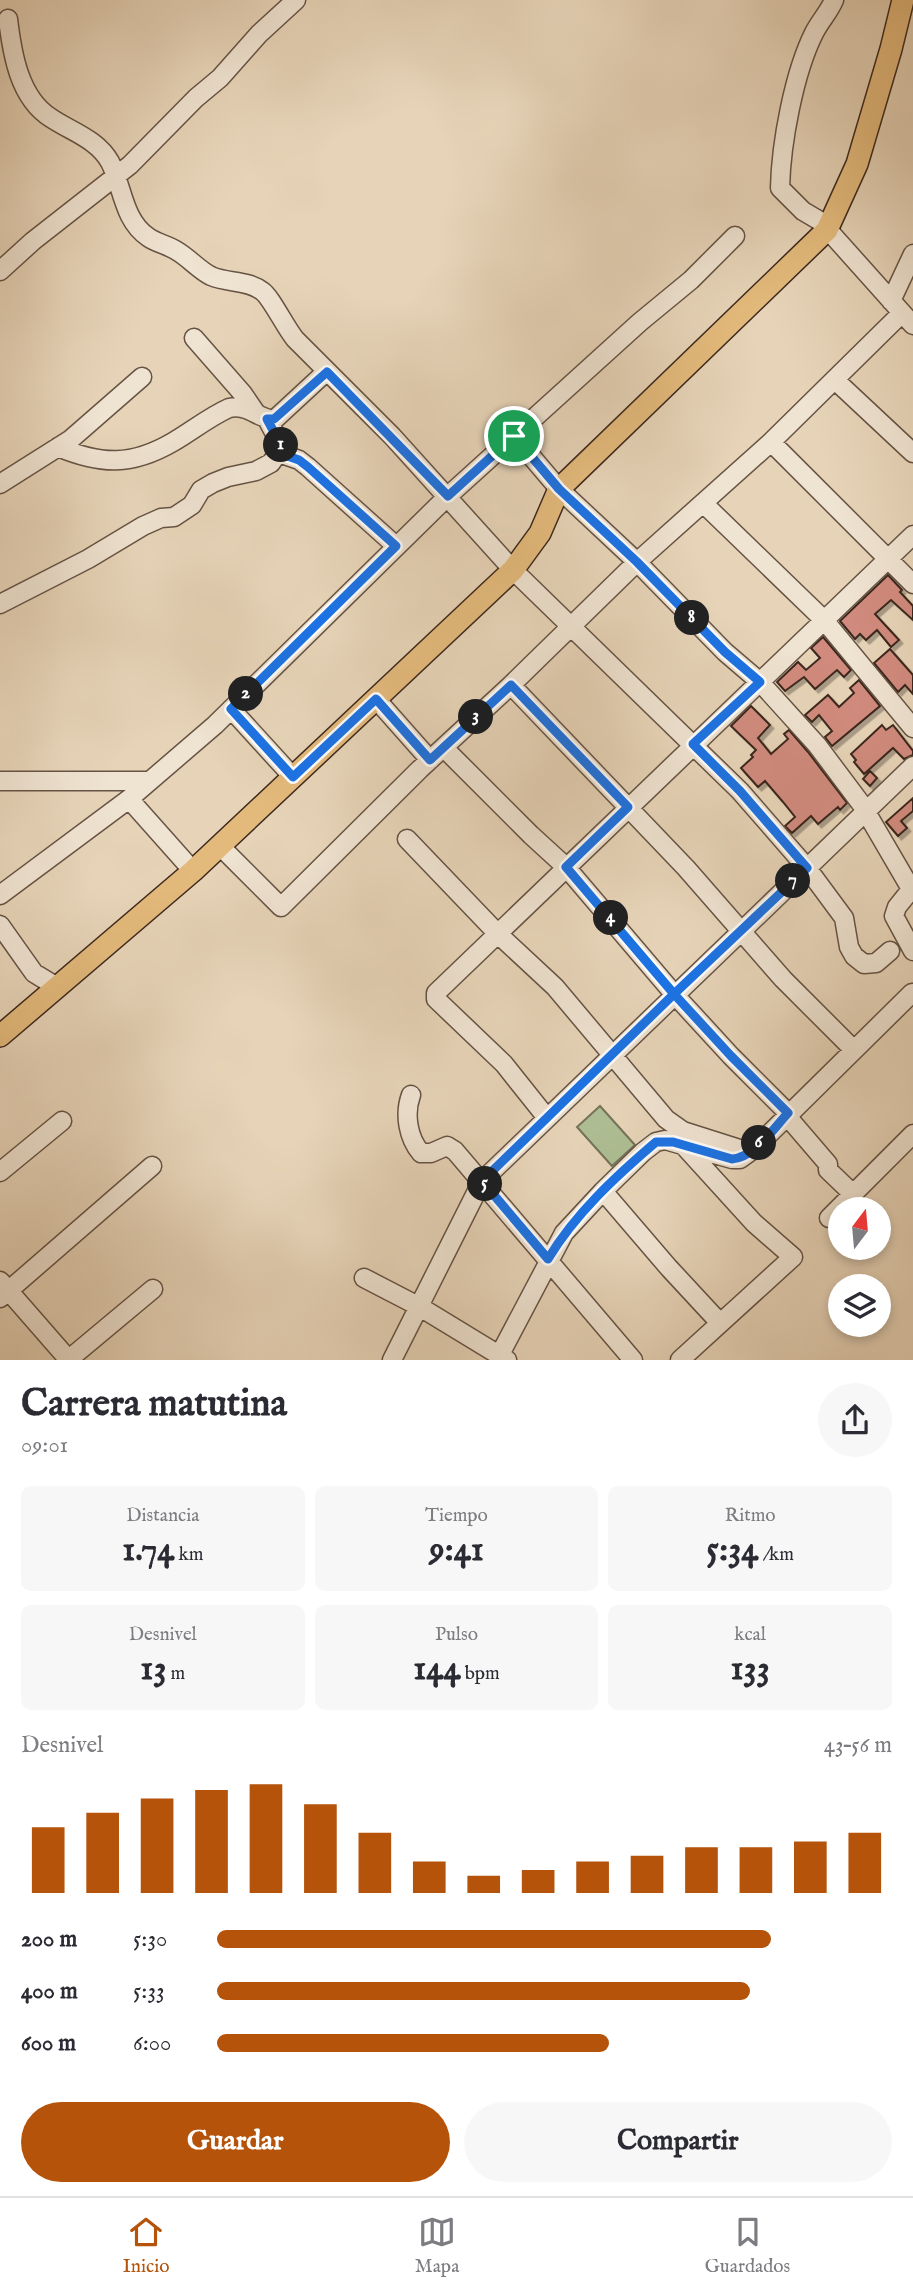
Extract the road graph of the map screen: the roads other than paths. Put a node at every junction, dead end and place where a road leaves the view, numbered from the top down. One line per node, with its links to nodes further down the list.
1 (296, 0): 5 (street)
2 (834, 0): 6 (street)
3 (903, 0): 6 (main road)
4 (8, 19): 5 (street)
5 (115, 176): 9 (street); 12 (street)
6 (827, 230): 10 (street); 22 (main road)
7 (734, 236): 16 (street)
8 (913, 254): 10 (street)
9 (0, 271)
10 (902, 313): 14 (street)
11 (194, 338): 15 (street)
12 (327, 372): 15 (street); 23 (street)
13 (142, 377): 18 (street)
14 (835, 380): 17 (street); 20 (street)
15 (262, 416): 18 (street); 19 (street)
16 (514, 436): 22 (street); 23 (street)
17 (771, 442): 24 (street); 27 (street)
18 (58, 447): 21 (street)
19 (279, 453): 26 (street); 31 (street)
20 (913, 453)
21 (0, 484)
22 (559, 489): 28 (street); 29 (main road)
23 (448, 496): 26 (street); 29 (street)
24 (703, 503): 28 (street); 32 (street)
25 (913, 535): 27 (street)
26 (396, 546): 37 (street)
27 (889, 558): 30 (street); 32 (street)
28 (637, 562): 33 (street); 34 (street)
29 (513, 570): 33 (street); 36 (main road)
30 (913, 584)
31 (0, 604)
32 (824, 620): 34 (street); 38 (street)
33 (573, 626): 35 (street); 39 (street)
34 (760, 682): 39 (street); 48 (street)
35 (511, 685): 41 (street); 47 (street)
36 (376, 699): 41 (street); 43 (main road)
37 (231, 709): 43 (street); 44 (street)
38 (913, 728)
39 (693, 744): 47 (street); 52 (street)
40 (450, 754): 51 (street)
41 (430, 760): 50 (street)
42 (913, 766): 48 (street)
43 (293, 777): 50 (main road)
44 (150, 780): 45 (street); 46 (street)
45 (0, 781)
46 (129, 799): 53 (street); 55 (street)
47 (628, 807): 51 (street); 57 (street)
48 (866, 812): 52 (street); 54 (street)
49 (407, 839): 58 (street)
50 (220, 846): 53 (main road)
51 (566, 867): 58 (street); 63 (street)
52 (807, 868): 57 (street); 59 (street)
53 (193, 871): 61 (main road)
54 (912, 888): 60 (street)
55 (0, 895)
56 (0, 925): 61 (street)
57 (740, 932): 63 (street); 65 (street)
58 (498, 934): 66 (street); 69 (street)
59 (891, 951)
60 (913, 951)
61 (57, 987): 64 (main road)
62 (912, 993): 65 (street)
63 (674, 994): 66 (street); 68 (street)
64 (0, 1036)
65 (853, 1049): 68 (street)
66 (611, 1056): 69 (street); 73 (street)
67 (411, 1096): 76 (street)
68 (788, 1113): 73 (street); 78 (street)
69 (547, 1118): 76 (street)
70 (62, 1121): 75 (street)
71 (913, 1134): 78 (street)
72 (684, 1146): 73 (street); 77 (street); 85 (street)
73 (749, 1152)
74 (152, 1166): 83 (street)
75 (0, 1172)
76 (482, 1181): 80 (street); 84 (street)
77 (603, 1191): 80 (street); 85 (street)
78 (853, 1194): 79 (street)
79 (850, 1197)
80 (548, 1259): 86 (street); 89 (street)
81 (364, 1278): 84 (street)
82 (153, 1289): 87 (street)
83 (3, 1290): 87 (street)
84 (420, 1307): 86 (street); 88 (street)
85 (720, 1323): 90 (street)
86 (501, 1358)
87 (68, 1359)
88 (392, 1360)
89 (633, 1360)
90 (680, 1360)

